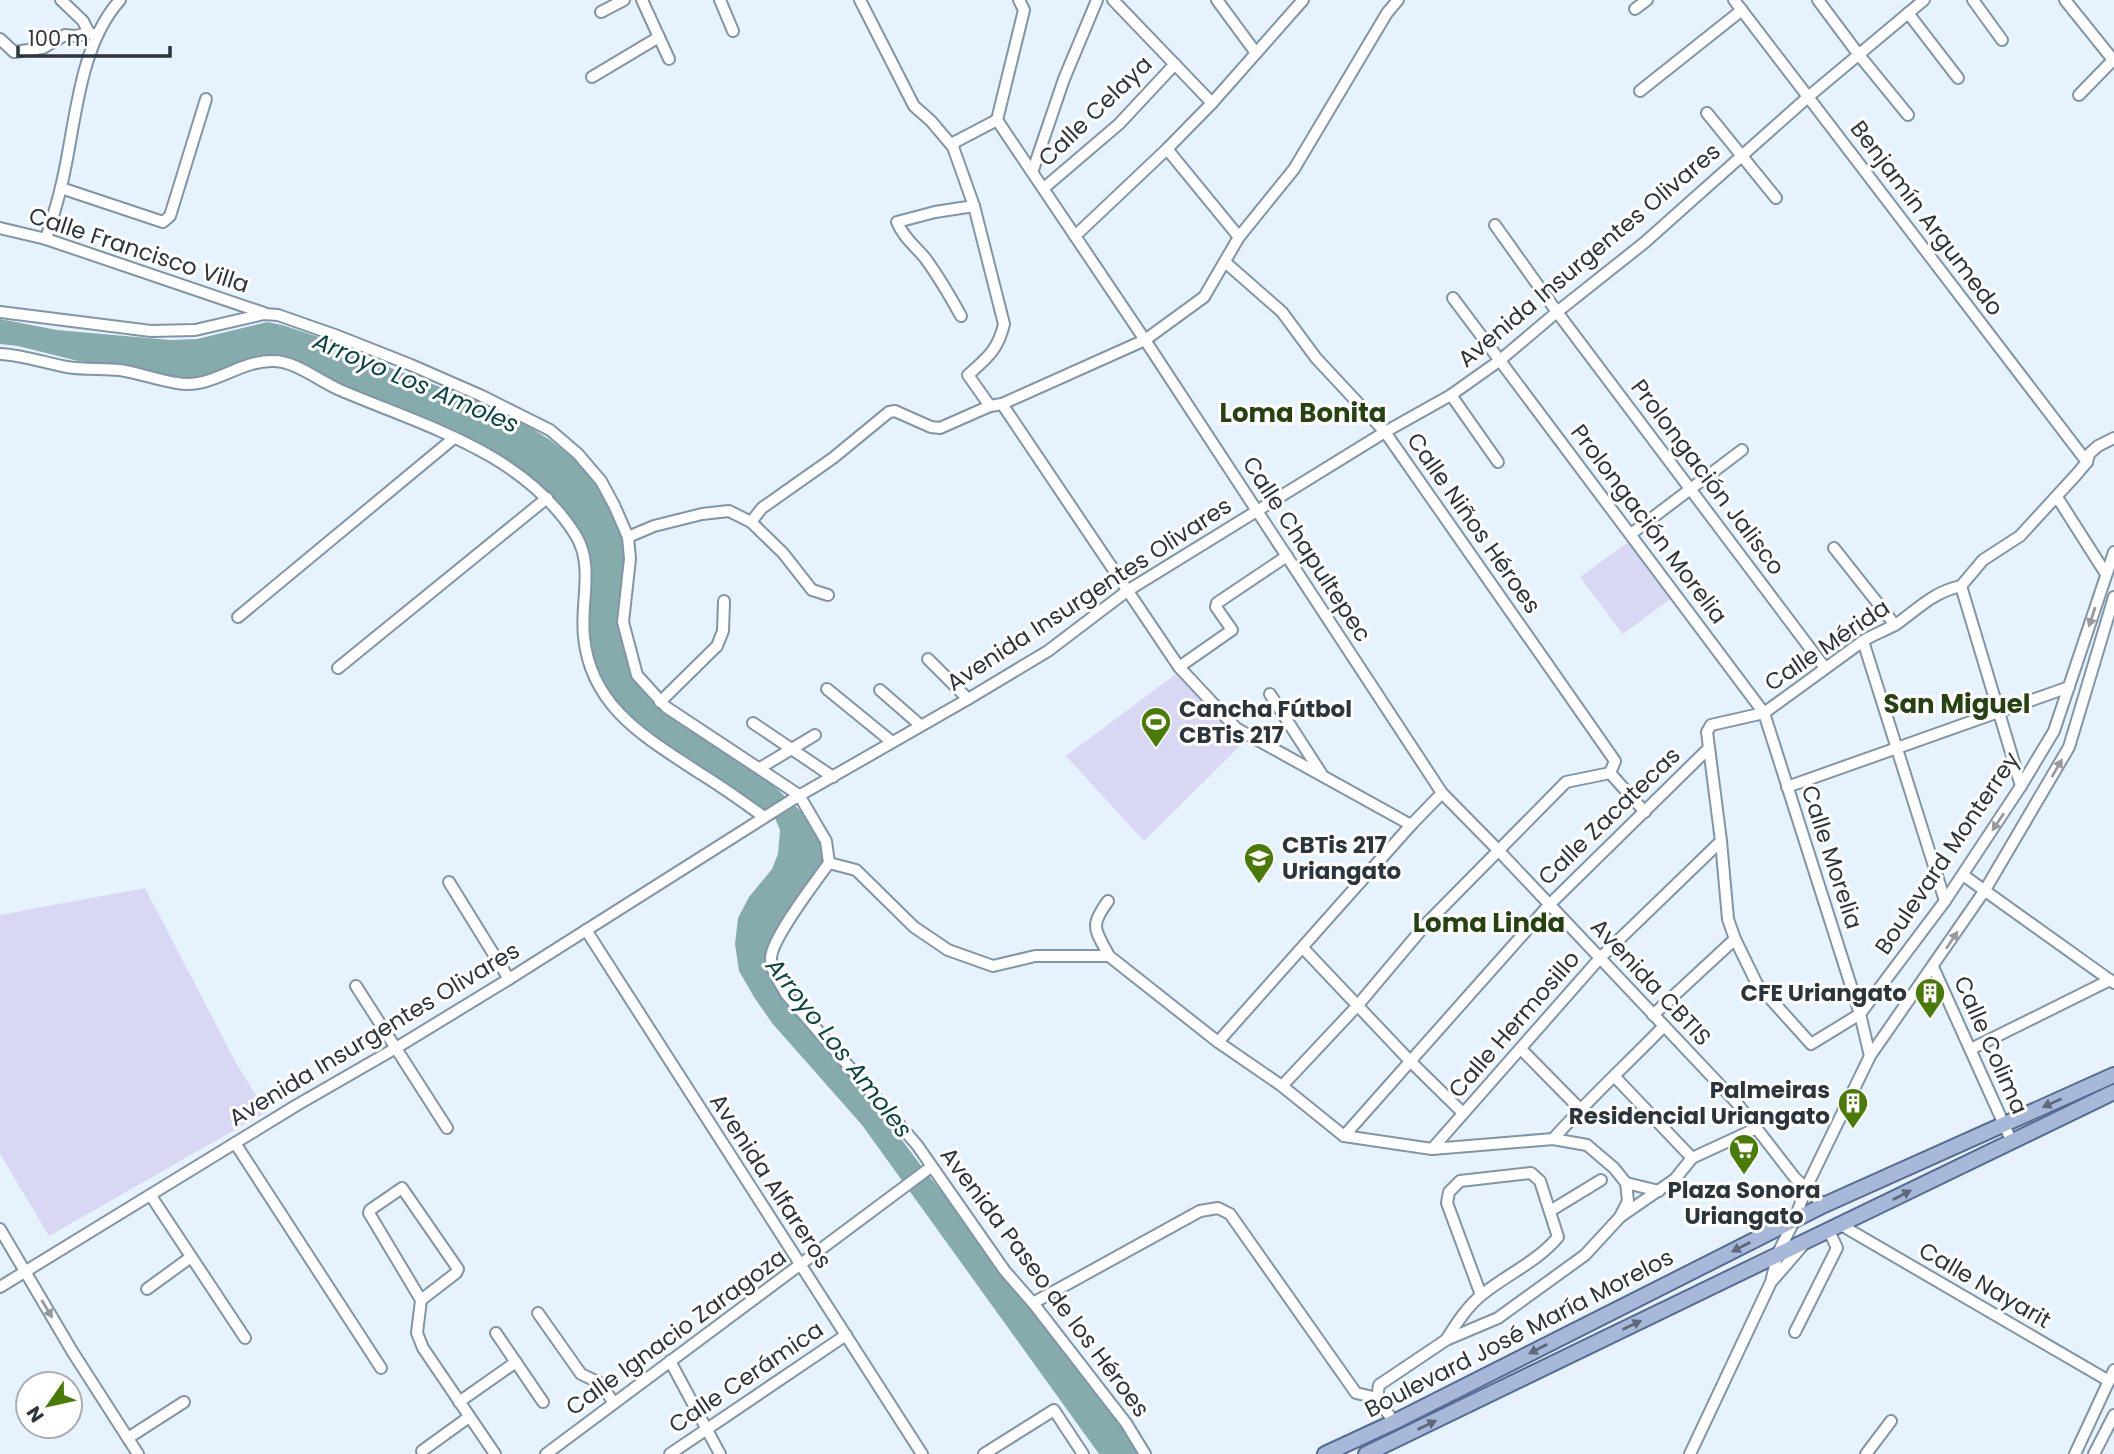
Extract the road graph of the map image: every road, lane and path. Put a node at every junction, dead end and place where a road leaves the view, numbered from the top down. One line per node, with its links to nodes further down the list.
1 (61, 0): 24 (street)
2 (120, 0): 24 (street)
3 (624, 0): 21 (street)
4 (642, 0): 25 (street)
5 (720, 0): 23 (street)
6 (860, 0): 43 (street)
7 (1097, 0): 46 (street)
8 (1113, 0): 32 (street)
9 (1217, 0): 28 (street)
10 (1396, 0): 54 (street)
11 (1647, 0): 19 (street)
12 (1734, 0): 20 (street, Benjamín Argumedo)
13 (1818, 0): 29 (street)
14 (1924, 0): 22 (street, Avenida Insurgentes Olivares)
15 (1973, 0): 27 (street)
16 (2065, 0): 31 (street)
17 (1301, 1): 28 (street)
18 (1021, 5): 42 (street)
19 (1635, 9)
20 (1742, 10): 35 (street); 37 (street, Benjamín Argumedo)
21 (601, 12)
22 (1908, 13): 29 (street, Avenida Insurgentes Olivares); 34 (street)
23 (733, 31)
24 (93, 34): 26 (street); 47 (street)
25 (659, 37): 30 (street); 33 (street)
26 (0, 39)
27 (2002, 40)
28 (1256, 53): 39 (street)
29 (1859, 55): 37 (street, Avenida Insurgentes Olivares); 41 (street)
30 (669, 59)
31 (2114, 60): 36 (street)
32 (1175, 64): 39 (street); 48 (street, Calle Celaya)
33 (592, 77)
34 (1958, 78)
35 (1640, 91)
36 (2079, 95)
37 (1808, 97): 45 (street, Avenida Insurgentes Olivares); 71 (street, Benjamín Argumedo)
38 (206, 99): 47 (street)
39 (1212, 103): 44 (street)
40 (1707, 113): 45 (street)
41 (1908, 115)
42 (997, 120): 43 (street); 46 (street, Calle Chapultepec)
43 (953, 147): 50 (street)
44 (1167, 149): 53 (street); 54 (street)
45 (1742, 156): 49 (street); 59 (street, Avenida Insurgentes Olivares)
46 (1032, 170): 48 (street, Calle Chapultepec)
47 (61, 188): 55 (street)
48 (1044, 188): 53 (street, Calle Chapultepec)
49 (1776, 198)
50 (974, 206): 61 (street); 66 (street)
51 (1494, 225): 59 (street, Prolongación Jalisco)
52 (0, 228): 55 (street, Calle Francisco Villa)
53 (1075, 236): 62 (street, Calle Chapultepec)
54 (1239, 237): 56 (street)
55 (46, 239): 60 (street, Calle Francisco Villa)
56 (1224, 262): 62 (street); 67 (street, Calle Niños Héroes)
57 (1453, 298): 64 (street, Prolongación Morelia)
58 (0, 312): 60 (street)
59 (1557, 312): 64 (street, Avenida Insurgentes Olivares); 73 (street, Prolongación Jalisco)
60 (264, 314): 79 (street)
61 (961, 316)
62 (1145, 340): 66 (street); 76 (street, Calle Chapultepec)
63 (0, 354): 68 (street)
64 (1499, 361): 65 (street, Avenida Insurgentes Olivares); 78 (street, Prolongación Morelia)
65 (1451, 395): 67 (street, Avenida Insurgentes Olivares); 72 (street)
66 (996, 405): 77 (street); 85 (street)
67 (1385, 432): 76 (street, Avenida Insurgentes Olivares); 112 (street, Calle Niños Héroes)
68 (454, 438): 75 (street); 89 (street)
69 (2114, 438): 71 (street)
70 (1742, 450): 73 (street)
71 (2087, 462): 74 (street)
72 (1498, 463)
73 (1690, 489): 78 (street); 95 (street, Prolongación Jalisco)
74 (2057, 497): 83 (street); 84 (street)
75 (547, 498): 94 (street); 120 (street)
76 (1256, 511): 82 (street, Calle Chapultepec); 85 (street, Avenida Insurgentes Olivares)
77 (751, 522): 79 (street); 86 (street)
78 (1632, 534): 103 (street, Prolongación Morelia)
79 (628, 537): 101 (street)
80 (1834, 548): 90 (street)
81 (2114, 552): 83 (street, Boulevard Monterrey)
82 (1287, 556): 93 (street); 117 (street, Calle Chapultepec)
83 (2106, 574): 96 (street, Boulevard Monterrey, one-way to 96)
84 (1961, 586): 90 (street, Calle Mérida); 102 (street)
85 (1128, 591): 93 (street); 100 (street, Avenida Insurgentes Olivares)
86 (828, 595)
87 (2114, 597): 127 (street, Boulevard Monterrey, one-way to 87)
88 (724, 601): 101 (street)
89 (238, 617)
90 (1895, 625): 91 (street, Calle Mérida)
91 (1863, 641): 95 (street, Calle Mérida); 108 (street)
92 (928, 659): 100 (street)
93 (1179, 667): 114 (street)
94 (338, 668)
95 (1825, 668): 103 (street, Calle Mérida)
96 (2069, 687): 102 (street); 115 (street, Boulevard Monterrey)
97 (828, 689): 107 (street)
98 (880, 690): 105 (street)
99 (1270, 694): 114 (street)
100 (968, 699): 105 (street, Avenida Insurgentes Olivares)
101 (660, 702): 111 (street)
102 (1999, 711): 108 (street); 115 (street)
103 (1764, 713): 109 (street, Calle Mérida); 116 (street, Calle Morelia)
104 (753, 723): 110 (street)
105 (920, 726): 107 (street, Avenida Insurgentes Olivares)
106 (815, 735): 110 (street)
107 (892, 742): 113 (street, Avenida Insurgentes Olivares)
108 (1897, 747): 116 (street); 129 (street)
109 (1709, 748): 119 (street, Calle Zacatecas); 122 (street)
110 (791, 749): 111 (street); 113 (street)
111 (760, 768): 118 (street)
112 (1610, 773): 119 (street); 123 (street)
113 (833, 776): 118 (street, Avenida Insurgentes Olivares)
114 (1323, 776): 121 (street)
115 (2021, 786): 125 (street, Boulevard Monterrey, one-way to 125)
116 (1787, 787): 141 (street, Calle Morelia)
117 (1442, 793): 121 (street); 123 (street, Avenida CBTIS)
118 (797, 796): 120 (street, Avenida Insurgentes Olivares); 124 (street)
119 (1645, 812): 130 (street, Calle Zacatecas)
120 (766, 816): 131 (street, Avenida Insurgentes Olivares)
121 (1411, 825): 133 (street)
122 (1721, 841): 132 (street); 135 (street, Calle Hermosillo)
123 (1498, 849): 130 (street, Avenida CBTIS); 140 (street)
124 (830, 863): 134 (street); 167 (street, Avenida Paseo de los Héroes)
125 (1963, 875): 127 (street); 129 (street, Boulevard Monterrey)
126 (449, 882): 137 (street)
127 (1985, 890): 136 (street, Boulevard Monterrey, one-way to 127); 138 (street)
128 (1108, 901): 134 (street)
129 (1945, 901): 141 (street, Boulevard Monterrey)
130 (1549, 905): 135 (street, Avenida CBTIS); 151 (street, Calle Zacatecas)
131 (586, 930): 137 (street, Avenida Insurgentes Olivares); 182 (street, Avenida Alfareros)
132 (1735, 939): 141 (street); 142 (street)
133 (1303, 948): 140 (street); 146 (street)
134 (1109, 956): 146 (street)
135 (1600, 958): 142 (street, Avenida CBTIS); 148 (street, Calle Hermosillo)
136 (1933, 967): 145 (street, Boulevard Monterrey); 149 (street, Calle Colima)
137 (509, 979): 147 (street, Avenida Insurgentes Olivares)
138 (2112, 982): 149 (street)
139 (356, 986): 147 (street)
140 (1358, 1005): 151 (street); 154 (street)
141 (1860, 1014): 144 (street)
142 (1653, 1015): 143 (street, Avenida CBTIS)
143 (1664, 1026): 153 (street); 160 (street, Avenida CBTIS)
144 (1864, 1031): 145 (street); 150 (street)
145 (1885, 1035): 150 (street, Boulevard Monterrey)
146 (1218, 1041): 154 (street)
147 (396, 1048): 159 (street); 164 (street, Avenida Insurgentes Olivares)
148 (1521, 1049): 156 (street); 157 (street, Calle Hermosillo)
149 (1971, 1049): 158 (street, Calle Colima)
150 (1870, 1055): 170 (street, Boulevard Monterrey)
151 (1410, 1061): 157 (street); 161 (street, Calle Zacatecas)
152 (2114, 1075): 158 (main road, Boulevard José María Morelos, one-way to 158)
153 (1615, 1077): 156 (street); 166 (street)
154 (1282, 1086): 161 (street)
155 (2114, 1092): 163 (main road, Boulevard José María Morelos)
156 (1580, 1109): 162 (street)
157 (1463, 1113): 165 (street, Calle Hermosillo)
158 (2003, 1124): 163 (street, Calle Colima); 173 (main road, Boulevard José María Morelos)
159 (447, 1128)
160 (1757, 1128): 166 (street); 170 (street, Avenida CBTIS)
161 (1344, 1136): 165 (street)
162 (1553, 1139): 165 (street); 169 (street)
163 (2011, 1140): 177 (main road, Boulevard José María Morelos, one-way to 163)
164 (235, 1143): 172 (street, Avenida Insurgentes Olivares); 198 (street)
165 (1432, 1149)
166 (1692, 1158): 171 (street)
167 (930, 1168): 182 (street, Calle Ignacio Zaragoza); 189 (street, Avenida Paseo de los Héroes)
168 (1601, 1180): 174 (street)
169 (1626, 1183): 171 (street); 175 (street)
170 (1807, 1188): 173 (street, Avenida CBTIS); 176 (street, Boulevard Monterrey)
171 (1659, 1191): 175 (street)
172 (151, 1196): 181 (street); 183 (street, Avenida Insurgentes Olivares)
173 (1824, 1205): 176 (main road, Boulevard José María Morelos); 177 (main road)
174 (1550, 1211): 187 (street); 187 (street)
175 (1620, 1217): 195 (street)
176 (1795, 1220): 179 (main road); 180 (street, Boulevard Monterrey); 208 (main road, Boulevard José María Morelos, one-way to 208)
177 (1835, 1228): 179 (main road, Boulevard José María Morelos); 191 (street); 199 (street, Calle Nayarit)
178 (0, 1229): 183 (street)
179 (1806, 1241): 180 (main road, Boulevard José María Morelos); 184 (street)
180 (1778, 1253): 184 (street, Boulevard Monterrey); 224 (main road, Boulevard José María Morelos, one-way to 180)
181 (191, 1256): 186 (street); 194 (street)
182 (800, 1266): 193 (street, Avenida Alfareros); 197 (street, Calle Ignacio Zaragoza)
183 (25, 1272): 185 (street, Avenida Insurgentes Olivares); 211 (street, one-way to 211)
184 (1771, 1282): 225 (street)
185 (0, 1287)
186 (147, 1289)
187 (1481, 1295): 195 (street)
188 (421, 1300): 188 (street); 202 (street)
189 (1032, 1303): 200 (street); 222 (street, Avenida Paseo de los Héroes)
190 (538, 1313): 204 (street)
191 (1795, 1332)
192 (496, 1333): 196 (street)
193 (846, 1335): 210 (street, Calle Cerámica); 219 (street, Avenida Alfareros)
194 (245, 1338)
195 (1446, 1340): 200 (street)
196 (516, 1362): 202 (street); 203 (street)
197 (670, 1362): 204 (street, Calle Ignacio Zaragoza); 210 (street)
198 (381, 1368)
199 (2111, 1376): 209 (street)
200 (1377, 1398): 208 (street)
201 (184, 1402): 211 (street)
202 (459, 1402): 206 (street)
203 (543, 1402)
204 (614, 1403): 216 (street, Calle Ignacio Zaragoza)
205 (2114, 1415): 213 (street)
206 (469, 1417): 212 (street); 215 (street)
207 (1891, 1421): 226 (street)
208 (1394, 1422): 223 (main road, Boulevard José María Morelos)
209 (2089, 1423): 213 (street); 227 (street)
210 (706, 1429): 217 (street, Calle Cerámica); 218 (street)
211 (128, 1438): 214 (street)
212 (422, 1451)
213 (2097, 1452)
214 (138, 1454)
215 (495, 1454)
216 (546, 1454)
217 (670, 1454)
218 (720, 1454)
219 (922, 1454)
220 (984, 1454): 221 (street)
221 (1083, 1454)
222 (1145, 1454)
223 (1325, 1454)
224 (1366, 1454)
225 (1690, 1454)
226 (1866, 1454)
227 (2075, 1454)

